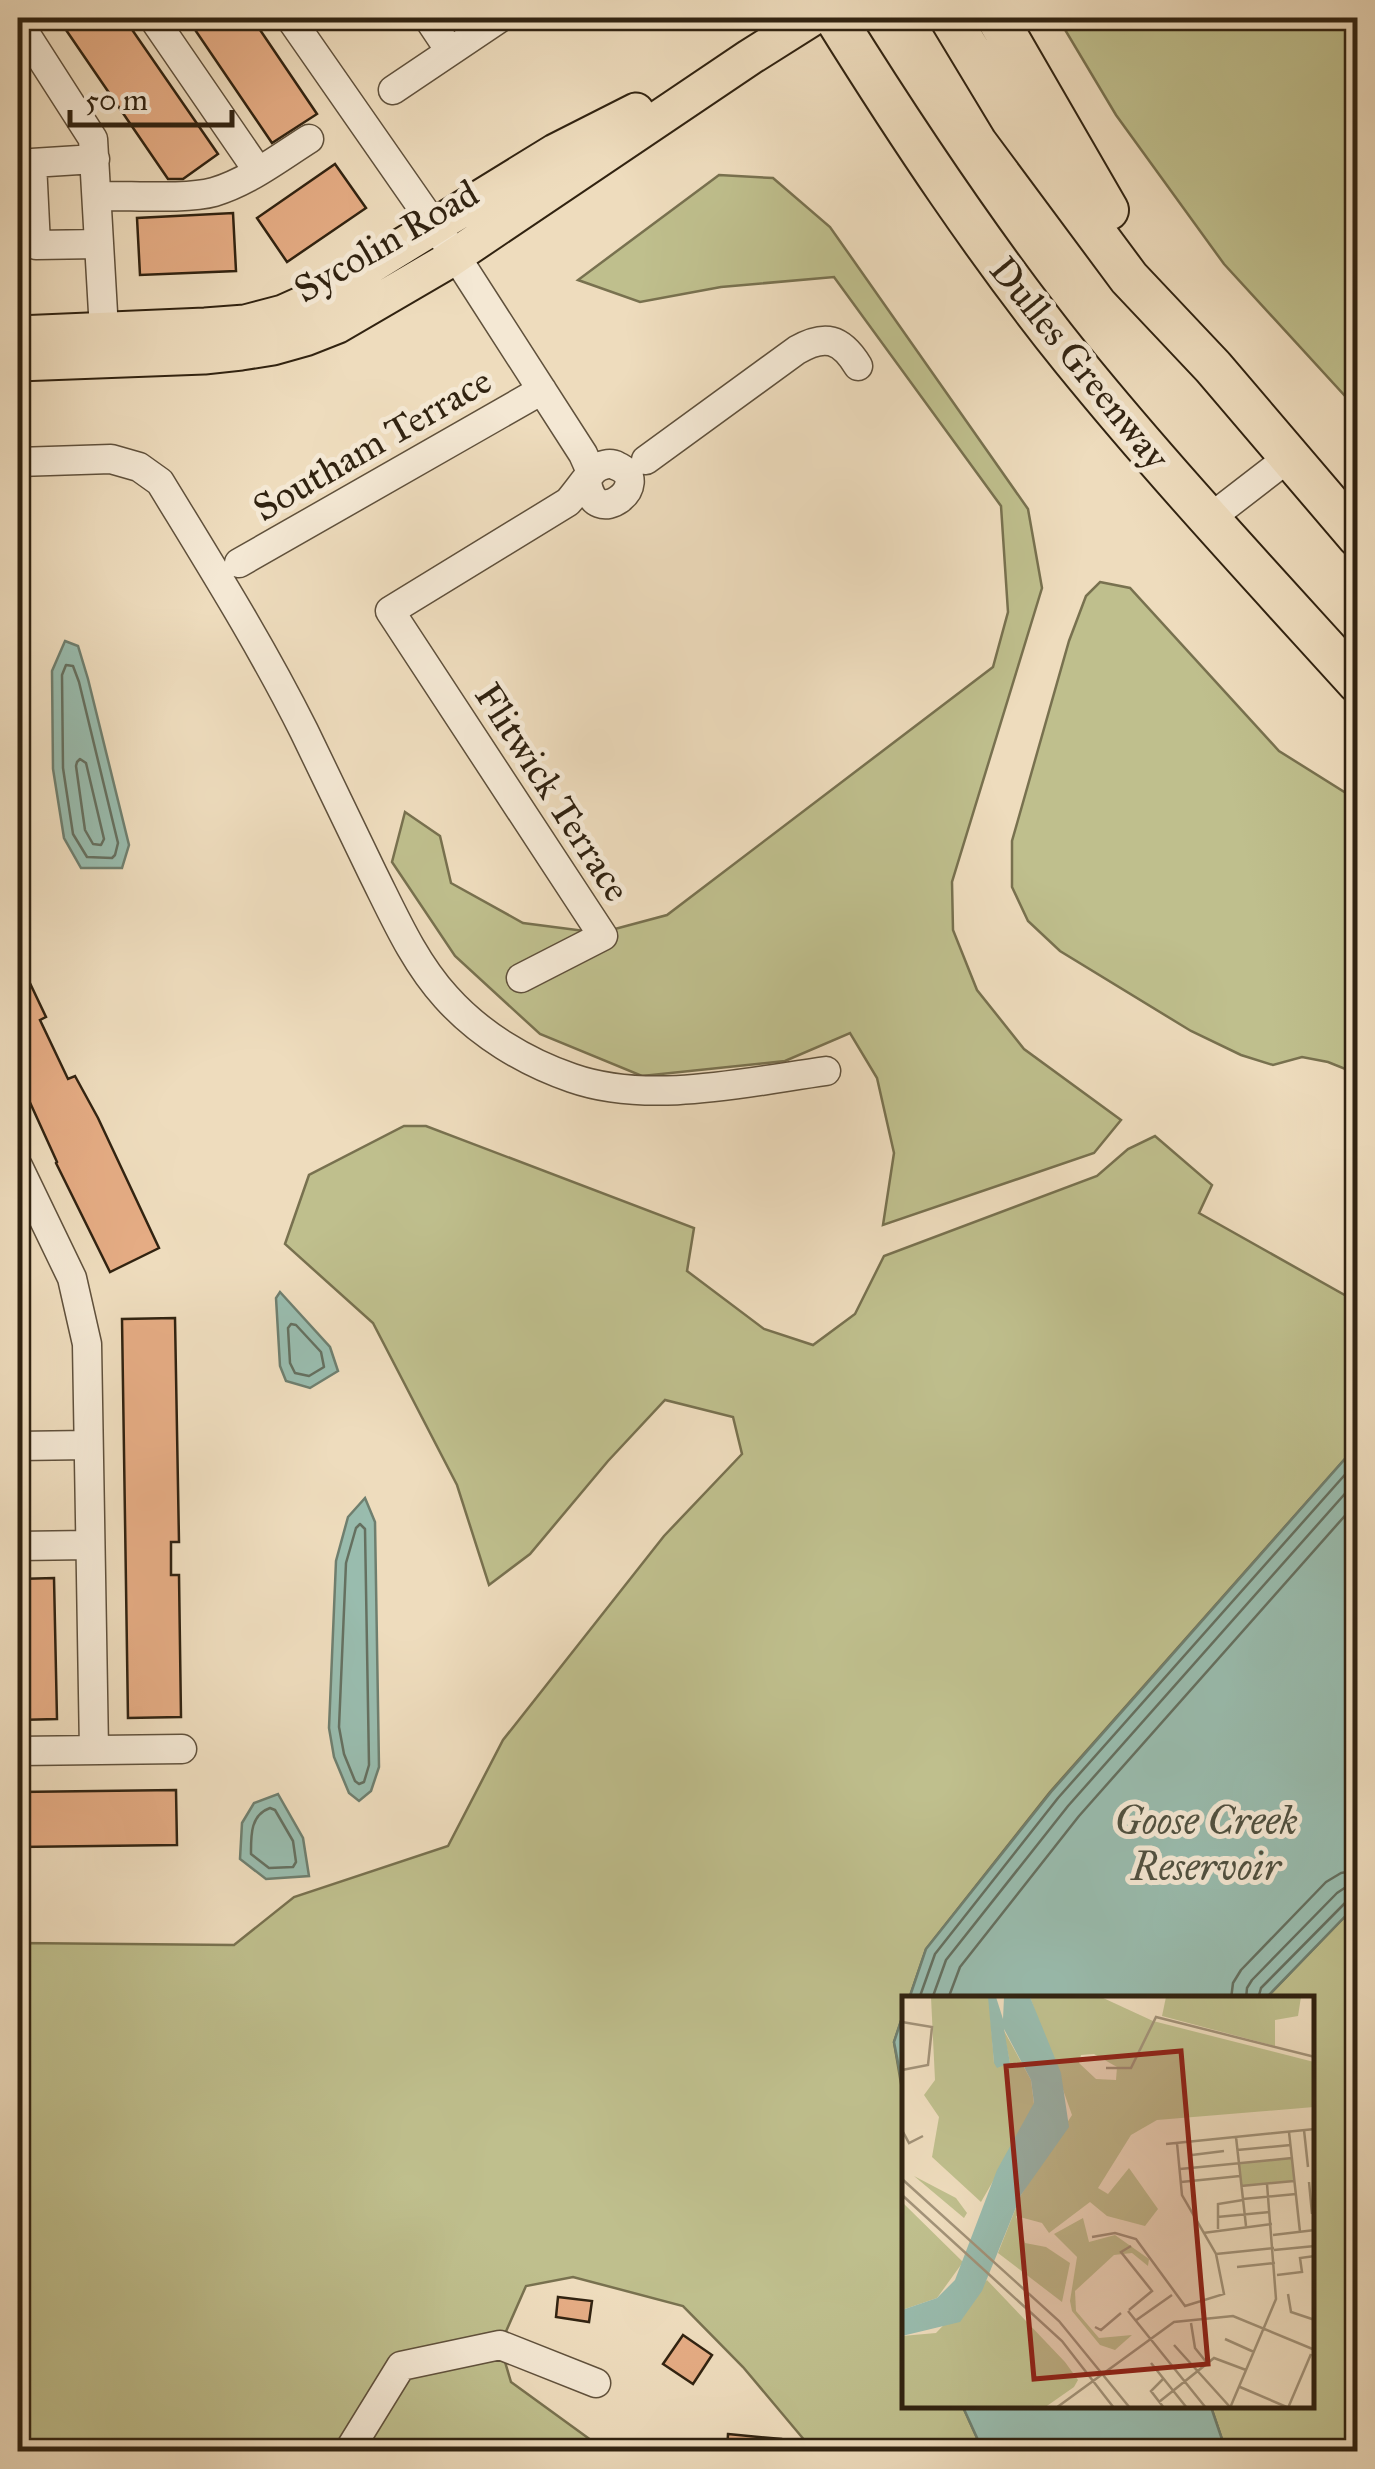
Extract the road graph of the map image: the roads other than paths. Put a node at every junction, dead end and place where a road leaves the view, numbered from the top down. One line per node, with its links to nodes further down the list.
1 (153, 18): 15 (street)
2 (290, 18): 17 (street)
3 (428, 18): 10 (street)
4 (500, 18): 10 (street)
5 (812, 18): 11 (main road, Sycolin Road)
6 (835, 18): 29 (highway, Dulles Greenway)
7 (950, 18): 24 (highway)
8 (996, 18): 24 (highway)
9 (18, 22): 14 (street)
10 (450, 51): 12 (street)
11 (750, 56): 17 (main road, Sycolin Road); 19 (main road, Sycolin Road)
12 (393, 90)
13 (309, 139): 15 (street)
14 (96, 159): 16 (street); 18 (street)
15 (258, 171): 16 (street)
16 (97, 196): 18 (street)
17 (434, 226): 19 (street); 20 (main road, Sycolin Road)
18 (99, 244): 20 (street)
19 (455, 256): 22 (main road, Sycolin Road); 25 (street)
20 (104, 330): 21 (main road, Sycolin Road)
21 (18, 334)
22 (18, 363)
23 (858, 366): 28 (street)
24 (1213, 367): 26 (highway)
25 (542, 390): 28 (street); 31 (street, Southam Terrace)
26 (1288, 458): 29 (street); 30 (highway)
27 (18, 462): 34 (street)
28 (596, 478): 33 (street, Flitwick Terrace)
29 (1209, 519): 32 (highway, Dulles Greenway)
30 (1358, 537)
31 (239, 563)
32 (1358, 683)
33 (521, 978)
34 (826, 1071)
35 (18, 1166): 37 (street)
36 (18, 1446): 37 (street)
37 (88, 1446): 38 (street)
38 (89, 1545): 39 (street); 40 (street)
39 (18, 1546)
40 (94, 1750): 41 (street); 42 (street)
41 (182, 1750)
42 (18, 1751)
43 (596, 2383): 44 (street)
44 (348, 2452)

